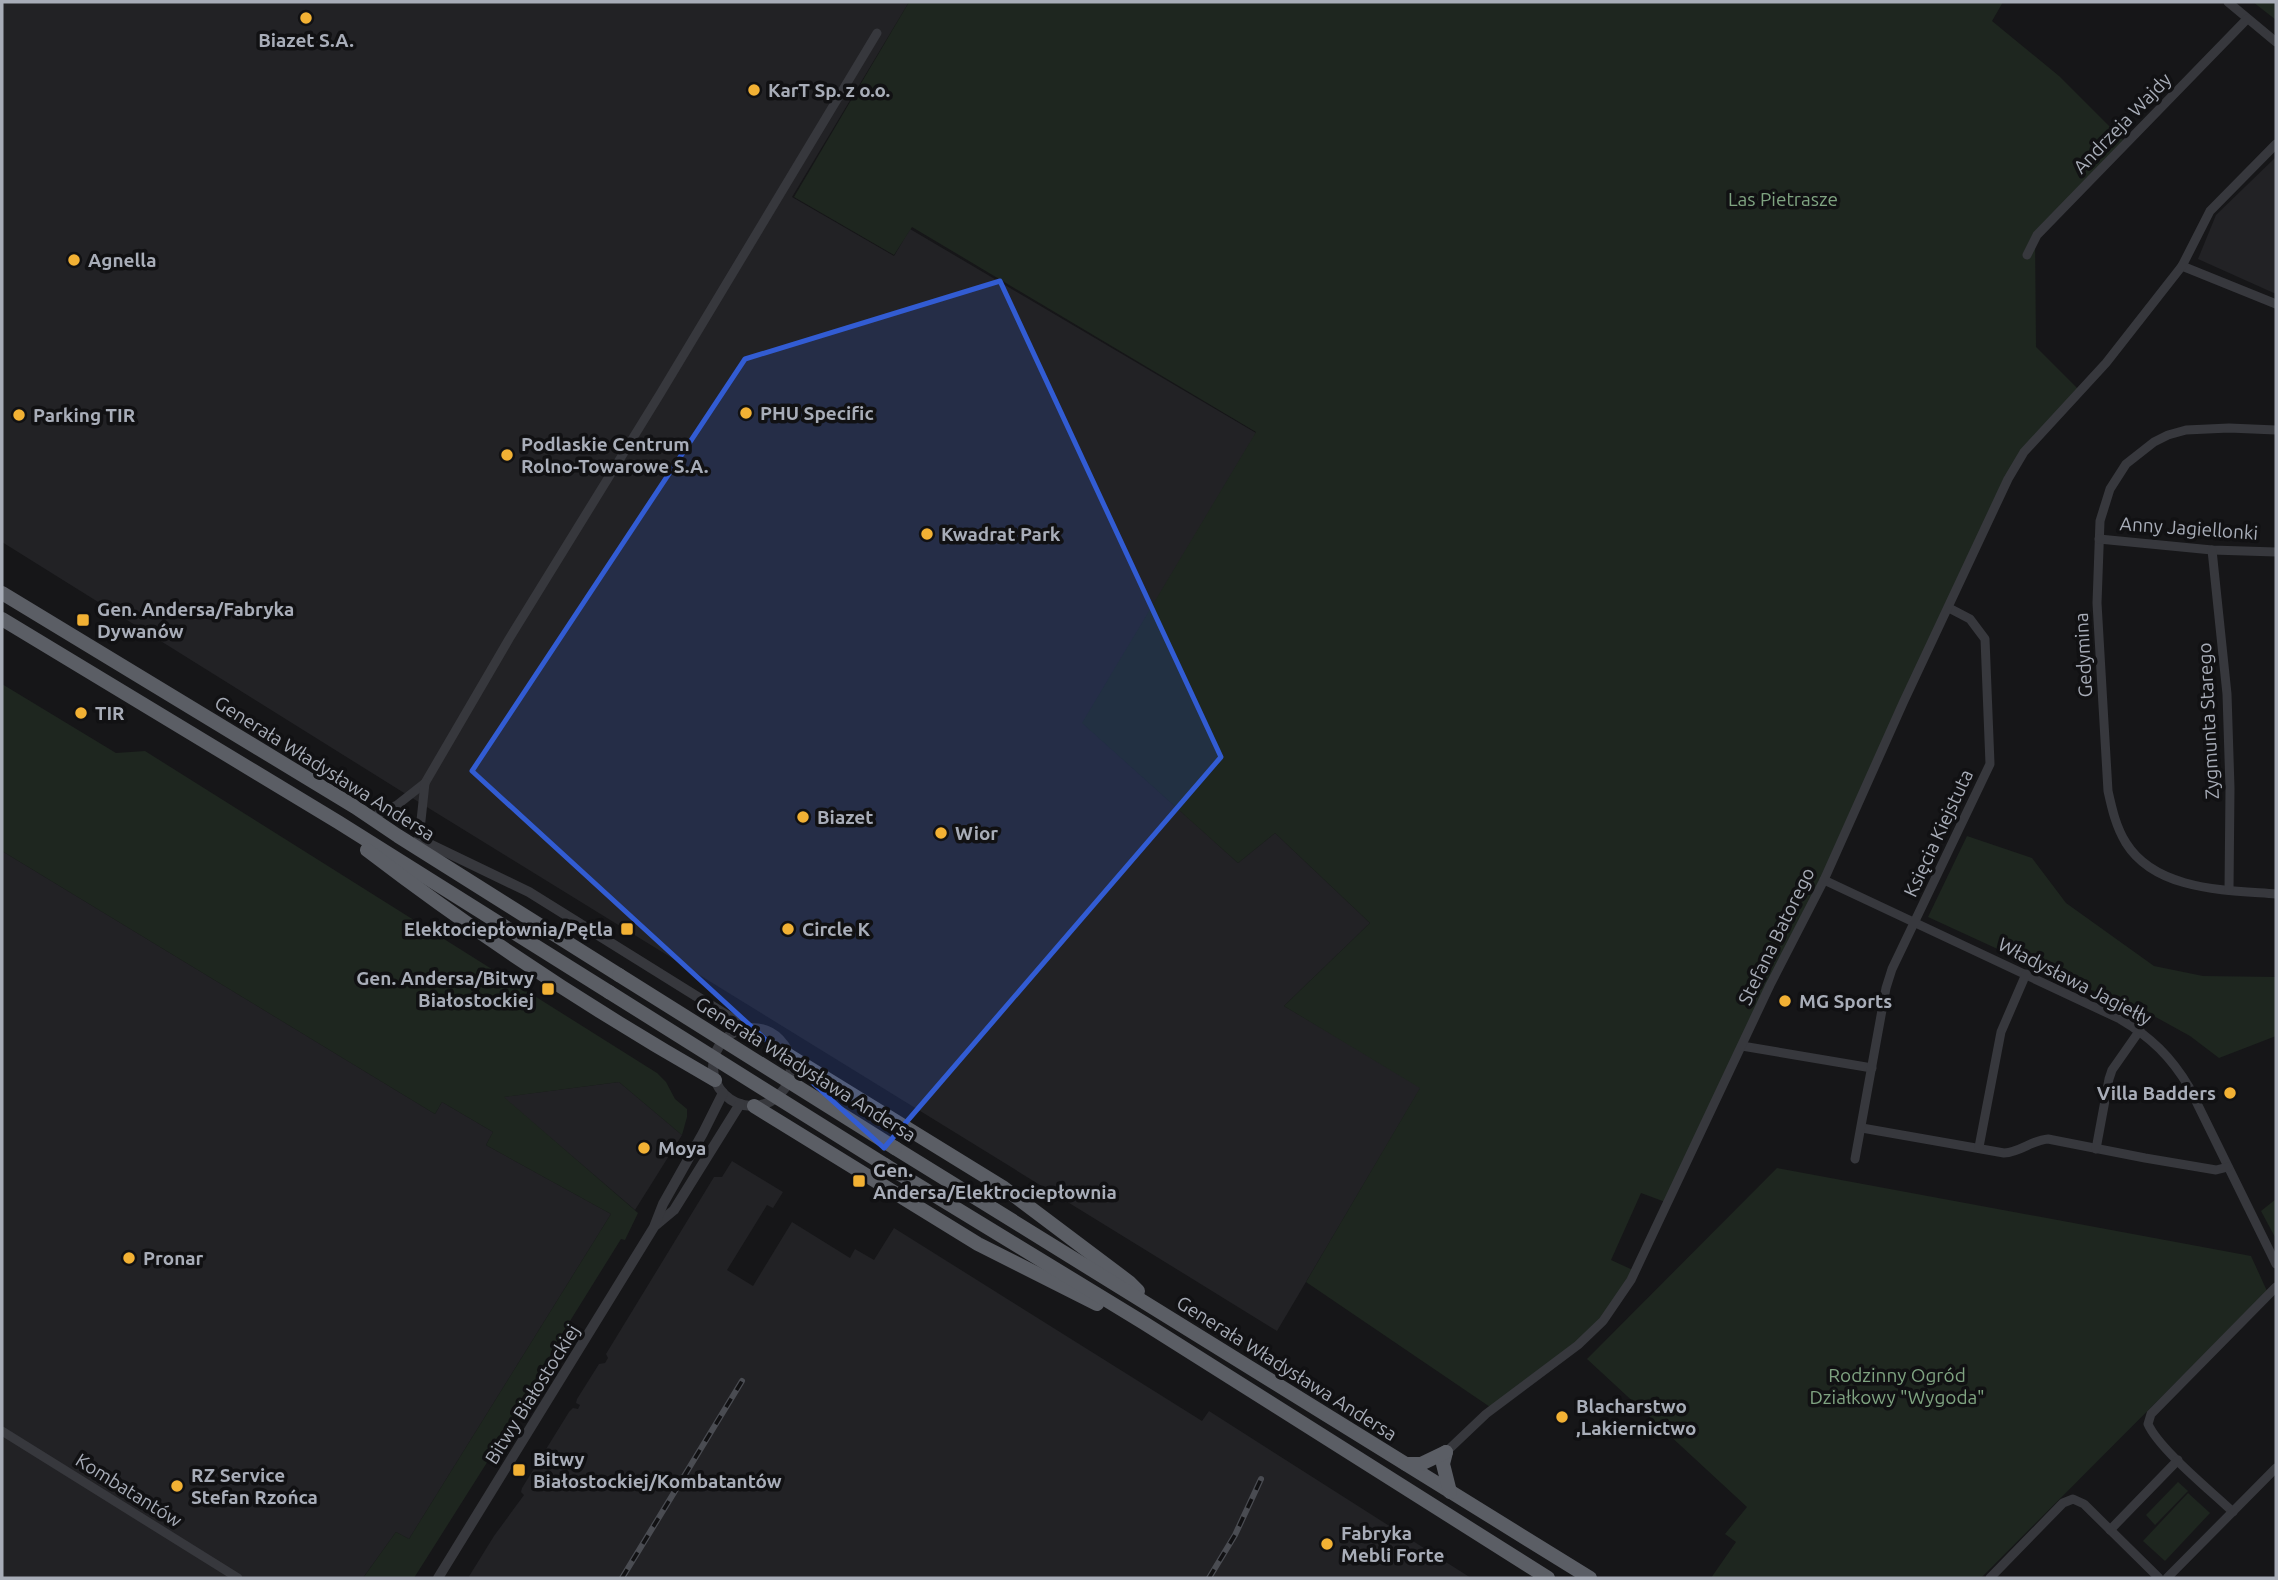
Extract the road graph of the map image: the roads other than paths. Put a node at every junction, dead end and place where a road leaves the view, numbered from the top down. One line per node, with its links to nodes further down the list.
1 (2228, 2): 2 (street)
2 (2247, 19): 4 (street); 6 (street, Andrzeja Wajdy)
3 (877, 33): 16 (street)
4 (2276, 42)
5 (2276, 144): 7 (street, Stefana Batorego)
6 (2027, 255)
7 (2182, 266): 8 (street); 14 (street, Stefana Batorego)
8 (2276, 304)
9 (2276, 430): 10 (street, Gedymina)
10 (2099, 539): 11 (street, Anny Jagiellonki); 22 (street, Gedymina)
11 (2211, 550): 12 (street, Anny Jagiellonki); 22 (street, Zygmunta Starego)
12 (2276, 552)
13 (2, 593): 17 (highway, Generała Władysława Andersa)
14 (1949, 608): 21 (street, Stefana Batorego); 24 (street, Księcia Kiejstuta)
15 (2, 619): 19 (highway, Generała Władysława Andersa)
16 (425, 783): 18 (street); 20 (street)
17 (355, 807): 18 (highway); 41 (highway, Generała Władysława Andersa, bridge)
18 (378, 814): 20 (highway)
19 (338, 822): 31 (highway); 42 (highway, Generała Władysława Andersa, bridge)
20 (419, 839): 26 (street)
21 (1824, 880): 24 (street, Władysława Jagiełły); 28 (street, Stefana Batorego)
22 (2229, 890): 23 (street, Gedymina)
23 (2276, 894)
24 (1916, 923): 25 (street, Władysława Jagiełły); 30 (street, Księcia Kiejstuta)
25 (2026, 974): 27 (street, Władysława Jagiełły); 34 (street)
26 (749, 1029): 29 (street); 31 (street)
27 (2140, 1030): 35 (street); 37 (street, Władysława Jagiełły)
28 (1742, 1046): 30 (street); 44 (street, Stefana Batorego)
29 (788, 1055): 32 (street); 41 (highway)
30 (1872, 1068): 33 (street, Księcia Kiejstuta)
31 (719, 1087): 32 (street); 38 (street, Bitwy Białostockiej)
32 (747, 1105): 38 (street, Bitwy Białostockiej); 42 (highway)
33 (1862, 1128): 34 (street); 36 (street, Księcia Kiejstuta)
34 (1979, 1147): 35 (street)
35 (2096, 1149): 37 (street)
36 (1855, 1159)
37 (2228, 1167): 39 (street, Władysława Jagiełły)
38 (654, 1227): 52 (street, Bitwy Białostockiej)
39 (2276, 1264)
40 (2276, 1287): 45 (street)
41 (1156, 1310): 46 (highway, Generała Władysława Andersa)
42 (1144, 1323): 53 (highway, Generała Władysława Andersa)
43 (2, 1432): 51 (street, Kombatantów)
44 (1446, 1452): 46 (highway); 48 (highway)
45 (2178, 1460): 49 (street); 50 (street)
46 (1406, 1464): 48 (highway, Generała Władysława Andersa)
47 (2276, 1468): 49 (street)
48 (1450, 1492): 54 (highway, Generała Władysława Andersa)
49 (2233, 1512): 57 (street)
50 (2110, 1530): 55 (street); 56 (street)
51 (238, 1578)
52 (438, 1578)
53 (1548, 1578)
54 (1590, 1578)
55 (1990, 1578)
56 (2159, 1578)
57 (2166, 1578)

